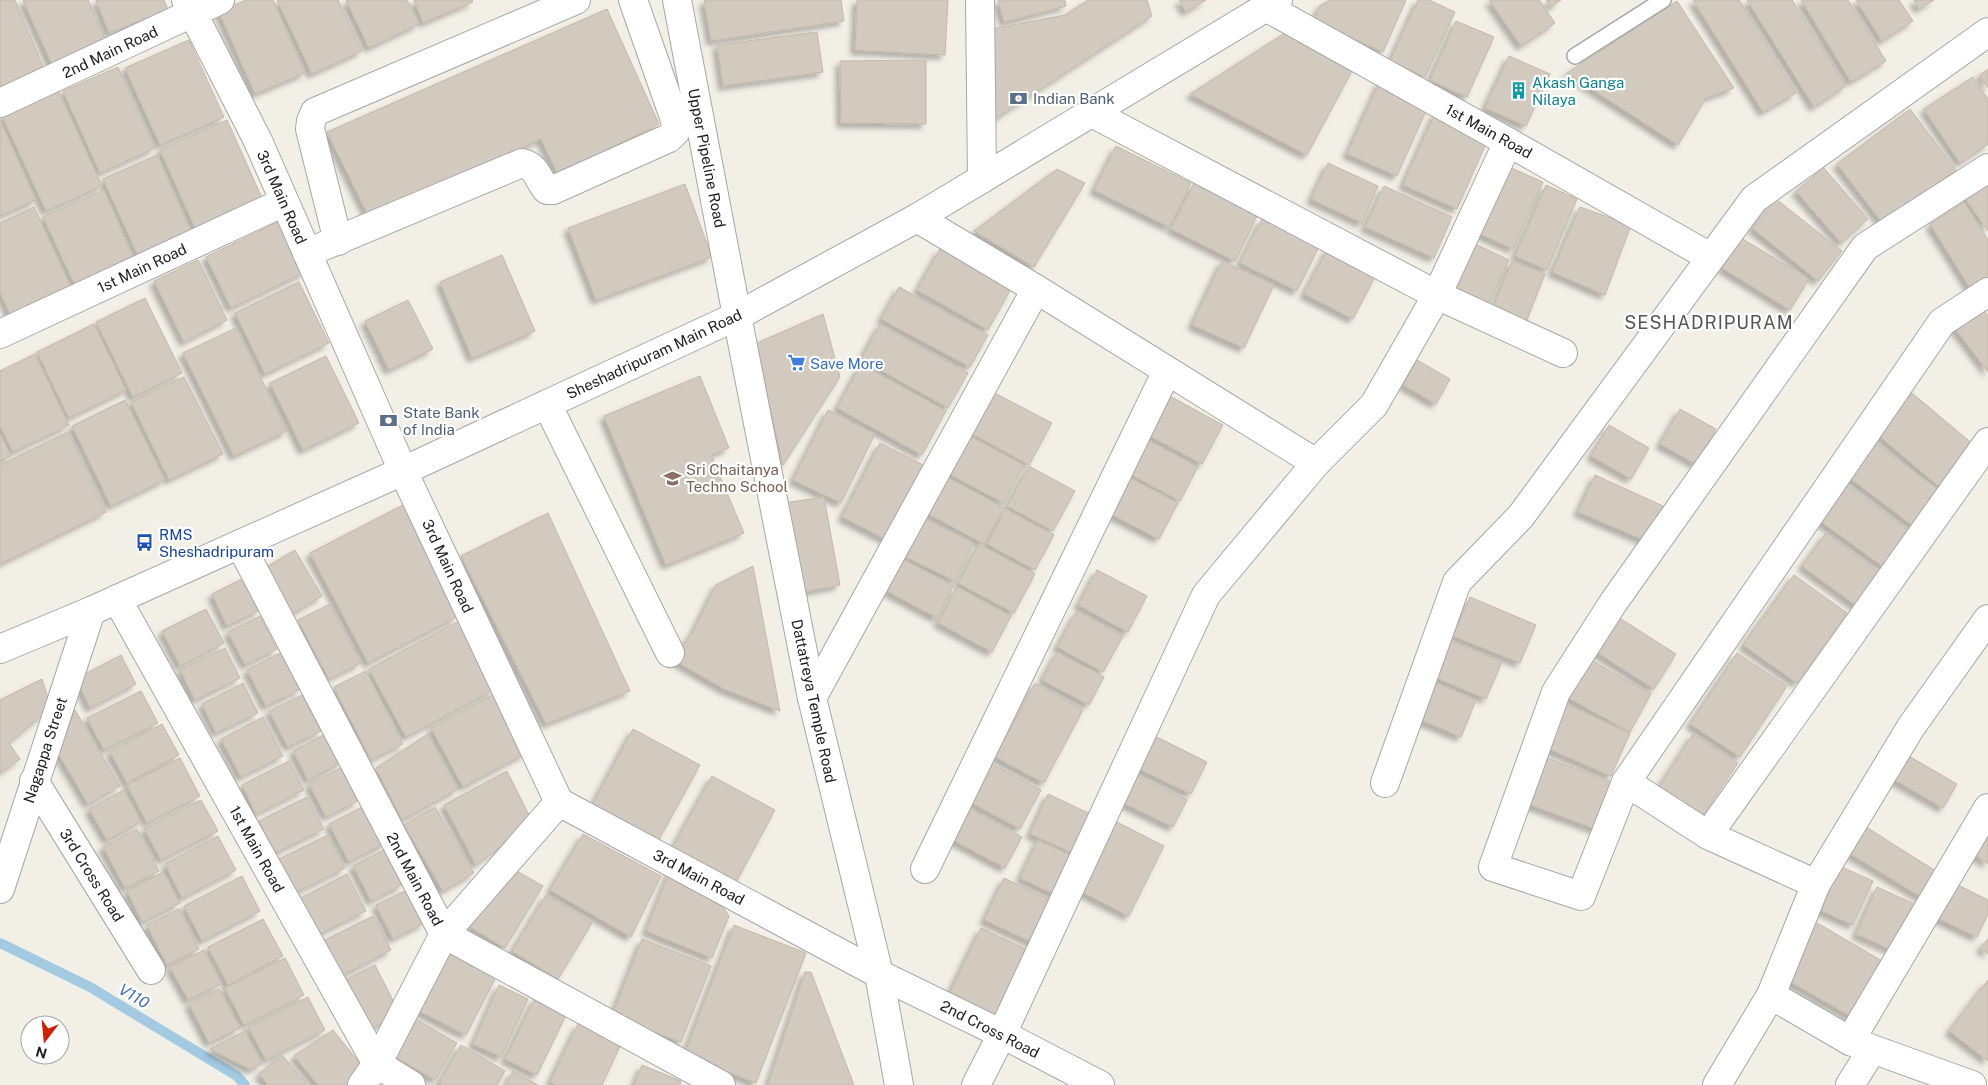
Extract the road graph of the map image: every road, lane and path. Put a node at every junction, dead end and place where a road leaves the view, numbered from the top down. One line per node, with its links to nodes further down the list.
1 (220, 0): 8 (street, 2nd Main Road)
2 (576, 0): 18 (street)
3 (633, 0): 18 (street)
4 (677, 0): 24 (street, Upper Pipeline Road)
5 (980, 0): 15 (street)
6 (1663, 0): 10 (lane)
7 (1272, 4): 12 (street, Sheshadripuram Main Road); 13 (street, 1st Main Road)
8 (189, 7): 11 (street, 2nd Main Road); 16 (street, 3rd Main Road)
9 (1988, 32): 20 (street)
10 (1575, 56)
11 (0, 103)
12 (1092, 113): 15 (street, Sheshadripuram Main Road); 23 (street)
13 (1508, 142): 20 (street, 1st Main Road); 23 (street)
14 (1988, 168): 40 (street)
15 (982, 179): 17 (street, Sheshadripuram Main Road)
16 (284, 202): 19 (street, 3rd Main Road); 25 (street, 1st Main Road)
17 (917, 218): 21 (street); 24 (street, Sheshadripuram Main Road)
18 (338, 241): 19 (street)
19 (307, 253): 31 (street, 3rd Main Road)
20 (1710, 257): 41 (street)
21 (1036, 289): 27 (street); 38 (street)
22 (1988, 292): 40 (street)
23 (1437, 295): 26 (street); 30 (street)
24 (736, 316): 28 (street, Sheshadripuram Main Road); 38 (street, Dattatreya Temple Road)
25 (0, 334)
26 (1563, 353)
27 (1167, 371): 30 (street); 45 (street)
28 (547, 404): 31 (street, Sheshadripuram Main Road); 37 (street)
29 (1988, 442): 44 (street)
30 (1316, 463): 52 (street)
31 (403, 471): 32 (street, Sheshadripuram Main Road); 42 (street, 3rd Main Road)
32 (240, 544): 33 (street, Sheshadripuram Main Road); 48 (street, 2nd Main Road)
33 (117, 599): 34 (street, Sheshadripuram Main Road); 54 (street, 1st Main Road)
34 (91, 611): 36 (street, Sheshadripuram Main Road); 39 (street, Nagappa Street)
35 (1988, 619): 46 (street)
36 (0, 649)
37 (670, 653)
38 (812, 698): 50 (street, Dattatreya Temple Road)
39 (34, 781): 47 (street, Nagappa Street); 49 (street, 3rd Cross Road)
40 (1626, 782): 44 (street)
41 (1385, 783)
42 (559, 802): 48 (street); 50 (street, 3rd Main Road)
43 (1988, 808): 53 (street)
44 (1708, 835): 46 (street)
45 (926, 869)
46 (1816, 884): 51 (street)
47 (0, 889)
48 (444, 934): 54 (street); 56 (street, 2nd Main Road)
49 (151, 970)
50 (879, 974): 52 (street, 2nd Cross Road); 57 (street, Dattatreya Temple Road)
51 (1771, 995): 53 (street); 60 (street)
52 (1002, 1034): 58 (street); 59 (street, 2nd Cross Road)
53 (1861, 1045): 61 (street); 62 (street)
54 (370, 1074): 55 (street, 1st Main Road)
55 (412, 1085)
56 (722, 1085)
57 (899, 1085)
58 (976, 1085)
59 (1100, 1085)
60 (1717, 1085)
61 (1850, 1085)
62 (1972, 1085)

